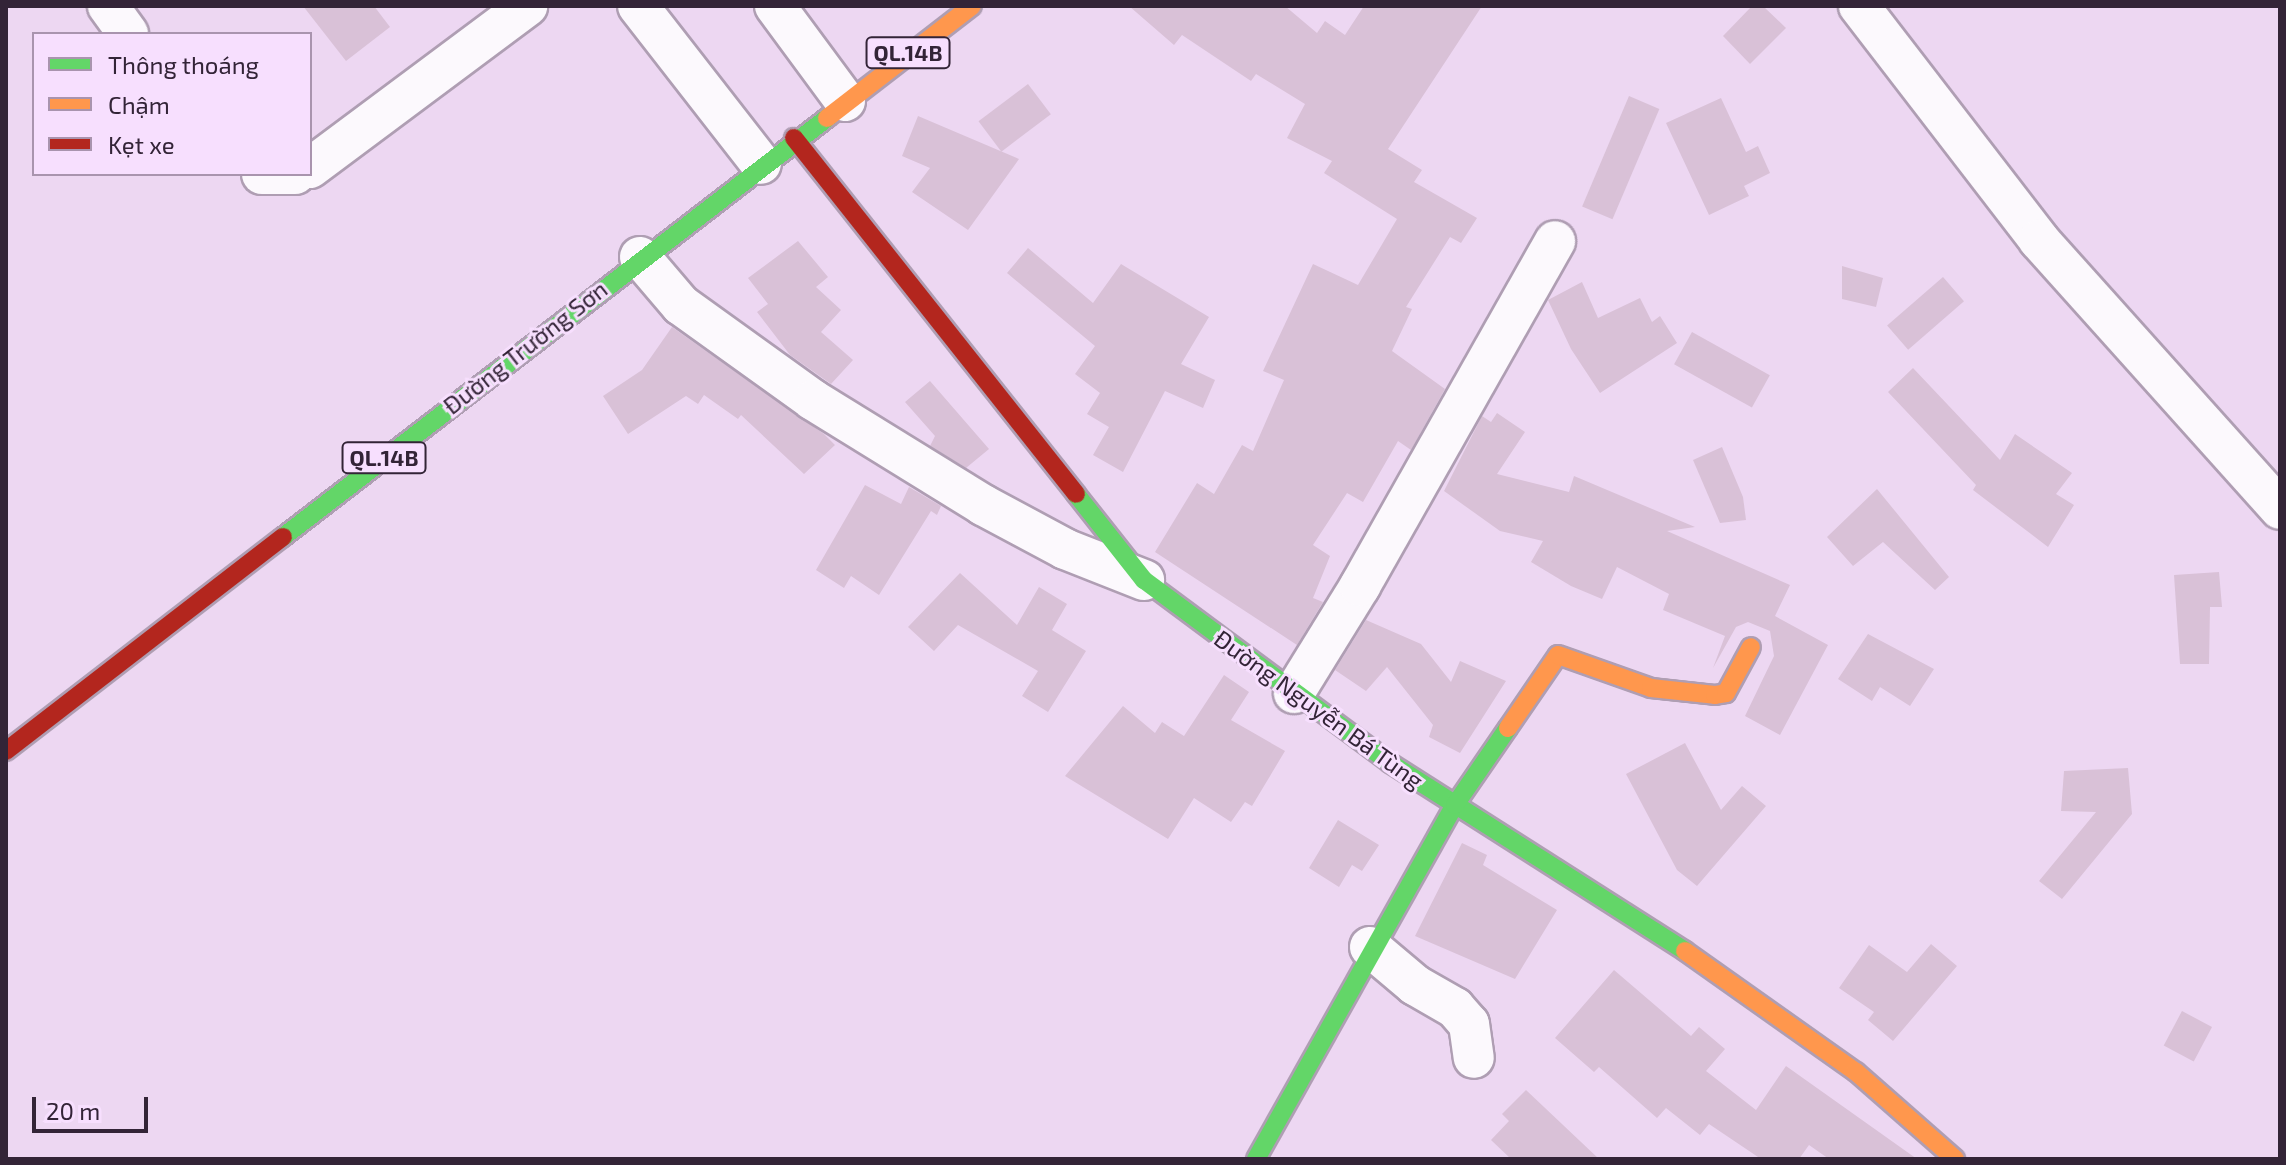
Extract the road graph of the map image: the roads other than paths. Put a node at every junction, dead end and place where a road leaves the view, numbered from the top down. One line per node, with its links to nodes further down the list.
1 (108, 6): 7 (street)
2 (527, 6): 11 (street)
3 (638, 6): 10 (street)
4 (775, 6): 8 (street)
5 (972, 6): 8 (main road, Đường Trường Sơn / QL.14B)
6 (1859, 6): 14 (street)
7 (127, 32)
8 (845, 101): 9 (main road, Đường Trường Sơn / QL.14B)
9 (794, 138): 10 (main road, Đường Trường Sơn / QL.14B); 15 (main road, Đường Nguyễn Bá Tùng)
10 (761, 164): 13 (main road, Đường Trường Sơn / QL.14B)
11 (312, 167)
12 (1555, 241): 17 (street)
13 (640, 257): 15 (street); 18 (main road, Đường Trường Sơn / QL.14B)
14 (2280, 509)
15 (1144, 580): 17 (main road, Đường Nguyễn Bá Tùng)
16 (1751, 647): 19 (main road)
17 (1294, 693): 19 (main road, Đường Nguyễn Bá Tùng)
18 (6, 751)
19 (1455, 805): 20 (main road); 23 (main road, Đường Nguyễn Bá Tùng)
20 (1370, 947): 21 (street); 22 (main road)
21 (1474, 1058)
22 (1256, 1159)
23 (1955, 1159)

